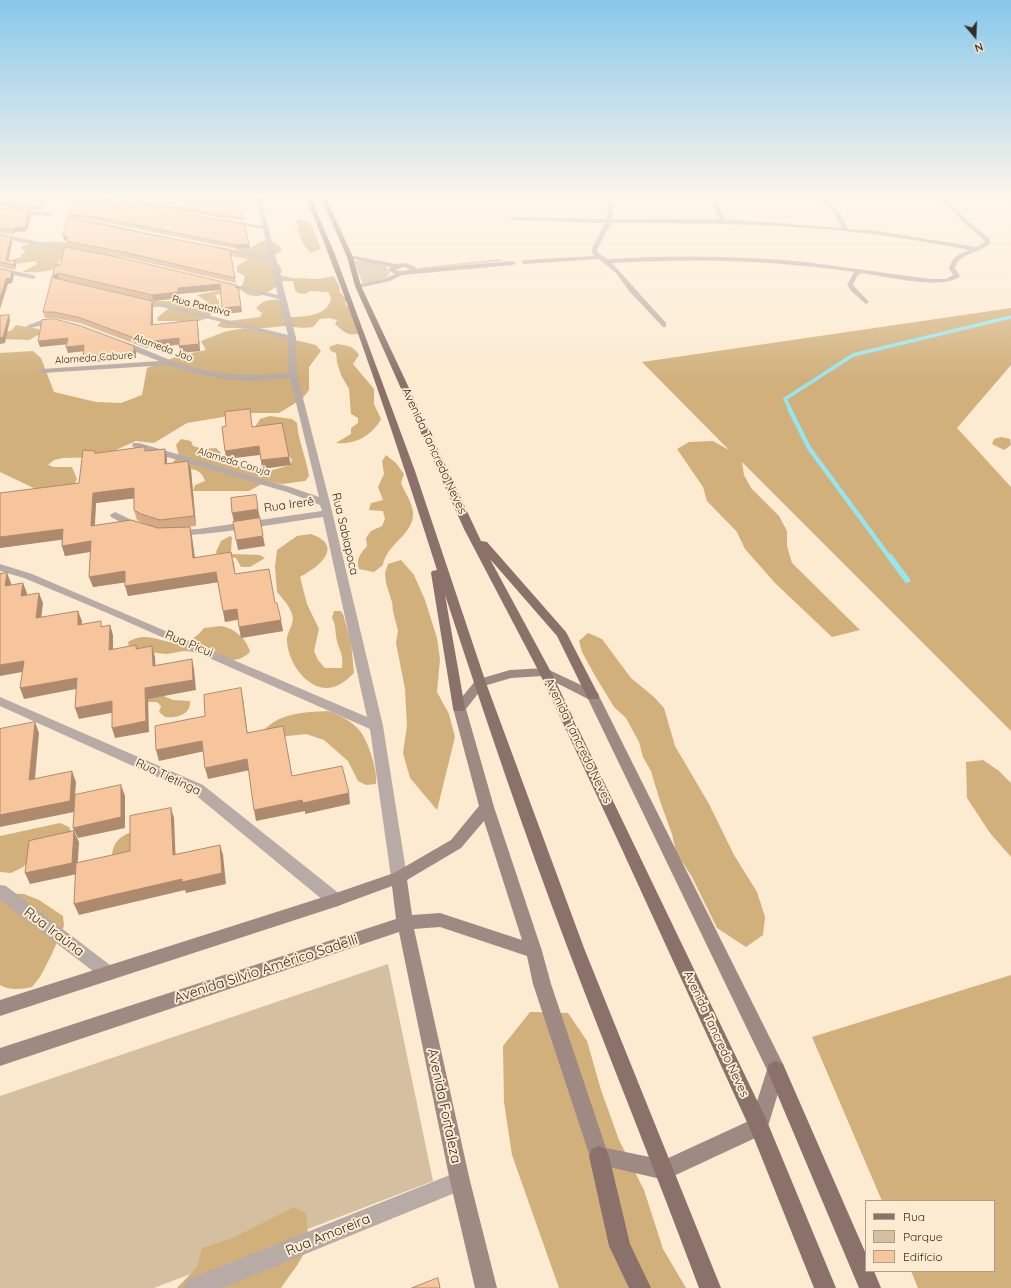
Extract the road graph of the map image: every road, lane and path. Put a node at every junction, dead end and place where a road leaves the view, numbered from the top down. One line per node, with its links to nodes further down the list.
1 (264, 258): 12 (street)
2 (332, 258): 38 (main road, Avenida Tancredo Neves)
3 (350, 258): 20 (main road, Avenida Tancredo Neves)
4 (356, 258): 14 (street)
5 (523, 258): 11 (street)
6 (553, 258): 11 (street)
7 (601, 258): 13 (street)
8 (700, 258): 13 (street)
9 (705, 258): 17 (street)
10 (960, 258): 17 (street)
11 (516, 259): 16 (street)
12 (273, 260): 22 (street, Rua Sabiapoca)
13 (607, 261): 25 (street)
14 (396, 266): 16 (street); 16 (street)
15 (0, 270): 18 (street)
16 (406, 270): 20 (street)
17 (859, 270): 23 (street)
18 (33, 277)
19 (214, 282): 22 (street)
20 (358, 286): 35 (main road, Avenida Tancredo Neves)
21 (129, 298): 27 (street, Rua Patativa)
22 (282, 298): 27 (street, Rua Sabiapoca)
23 (866, 302)
24 (65, 324): 26 (street)
25 (663, 325)
26 (30, 326)
27 (292, 338): 31 (street, Rua Sabiapoca)
28 (114, 341): 29 (street, Alameda Jao)
29 (171, 362): 30 (street, Alameda Cabure); 31 (street, Alameda Jao)
30 (42, 371)
31 (293, 374): 33 (street, Rua Sabiapoca)
32 (136, 445): 33 (street, Alameda Coruja)
33 (326, 508): 37 (street, Rua Irerê); 45 (street, Rua Sabiapoca)
34 (114, 515): 36 (street)
35 (469, 529): 40 (main road, Avenida Tancredo Neves); 42 (main road)
36 (150, 532)
37 (168, 533)
38 (430, 536): 41 (main road, Avenida Tancredo Neves); 44 (main road)
39 (0, 567): 45 (street, Rua Picui)
40 (545, 672): 41 (main road); 42 (main road); 56 (main road, Avenida Tancredo Neves)
41 (480, 683): 44 (main road); 58 (main road, Avenida Tancredo Neves)
42 (593, 696): 55 (main road)
43 (0, 701): 49 (street, Rua Tietinga)
44 (459, 708): 46 (main road)
45 (376, 726): 47 (street, Rua Sabiapoca)
46 (487, 807): 47 (main road); 51 (main road)
47 (399, 877): 49 (main road); 50 (main road, Avenida Fortaleza)
48 (0, 891): 52 (street, Rua Iraúna)
49 (335, 900): 52 (main road)
50 (405, 923): 51 (main road, Avenida Silvio Américo Sadelli); 54 (main road, Avenida Silvio Américo Sadelli); 59 (main road, Avenida Fortaleza)
51 (534, 951): 57 (main road)
52 (108, 973): 53 (main road)
53 (0, 1008)
54 (0, 1057)
55 (776, 1070): 56 (main road); 65 (main road)
56 (759, 1126): 58 (main road); 64 (main road, Avenida Tancredo Neves)
57 (599, 1156): 58 (main road); 62 (main road)
58 (665, 1170): 63 (main road, Avenida Tancredo Neves)
59 (460, 1182): 60 (street, Rua Amoreira); 61 (main road, Avenida Fortaleza)
60 (195, 1288)
61 (486, 1288)
62 (640, 1288)
63 (710, 1288)
64 (825, 1288)
65 (870, 1288)

